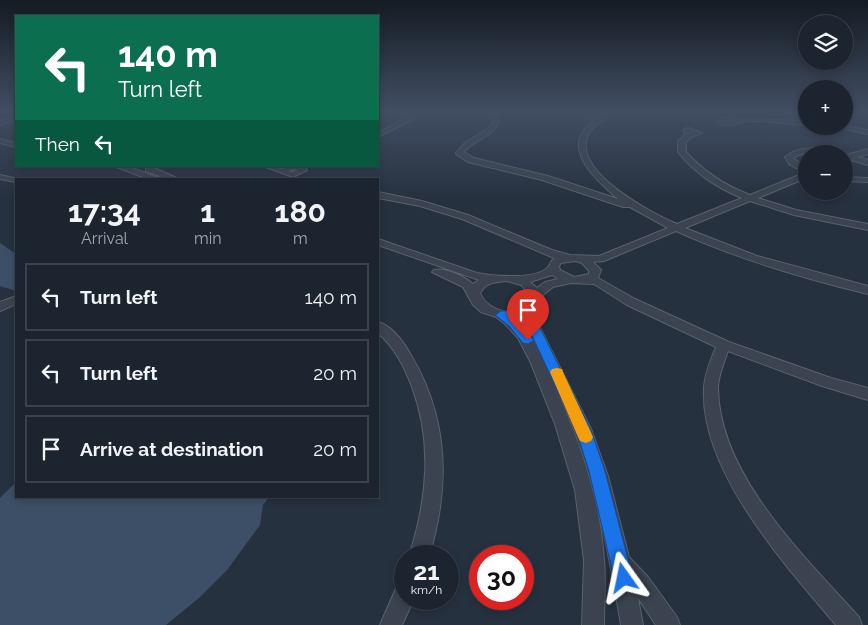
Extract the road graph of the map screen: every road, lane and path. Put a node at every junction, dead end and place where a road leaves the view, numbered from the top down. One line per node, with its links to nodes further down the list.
1 (0, 141): 6 (street)
2 (474, 141): 26 (street)
3 (583, 141): 21 (street)
4 (682, 141): 28 (street)
5 (0, 146): 7 (street)
6 (15, 147)
7 (15, 147)
8 (868, 150): 10 (street)
9 (798, 153): 13 (street)
10 (853, 155)
11 (853, 160): 12 (street)
12 (868, 163)
13 (798, 165)
14 (121, 167): 19 (street)
15 (142, 167): 20 (street)
16 (273, 167): 17 (street)
17 (296, 171)
18 (0, 177): 24 (street)
19 (154, 178)
20 (172, 178)
21 (599, 178): 26 (street); 29 (street)
22 (798, 178): 28 (street)
23 (853, 179): 25 (street)
24 (15, 180)
25 (868, 180)
26 (570, 185): 29 (street)
27 (379, 195): 34 (street)
28 (748, 198): 30 (street); 31 (street)
29 (639, 209): 31 (street)
30 (868, 227)
31 (675, 228): 35 (street); 39 (street)
32 (379, 242): 36 (street)
33 (379, 249): 40 (street)
34 (553, 262): 35 (street); 37 (street); 38 (street)
35 (594, 273): 38 (street); 46 (street)
36 (491, 279): 37 (street); 40 (street)
37 (516, 280): 42 (street)
38 (570, 280): 42 (street)
39 (868, 290)
40 (474, 293): 44 (street)
41 (15, 300): 43 (street)
42 (534, 302): 44 (street); 49 (street)
43 (0, 308)
44 (501, 315): 52 (street)
45 (379, 327): 48 (street)
46 (724, 345): 47 (street); 55 (street)
47 (868, 394)
48 (422, 545)
49 (621, 563): 53 (street); 54 (street)
50 (397, 610): 51 (street)
51 (390, 625)
52 (593, 625)
53 (632, 625)
54 (669, 625)
55 (851, 625)

